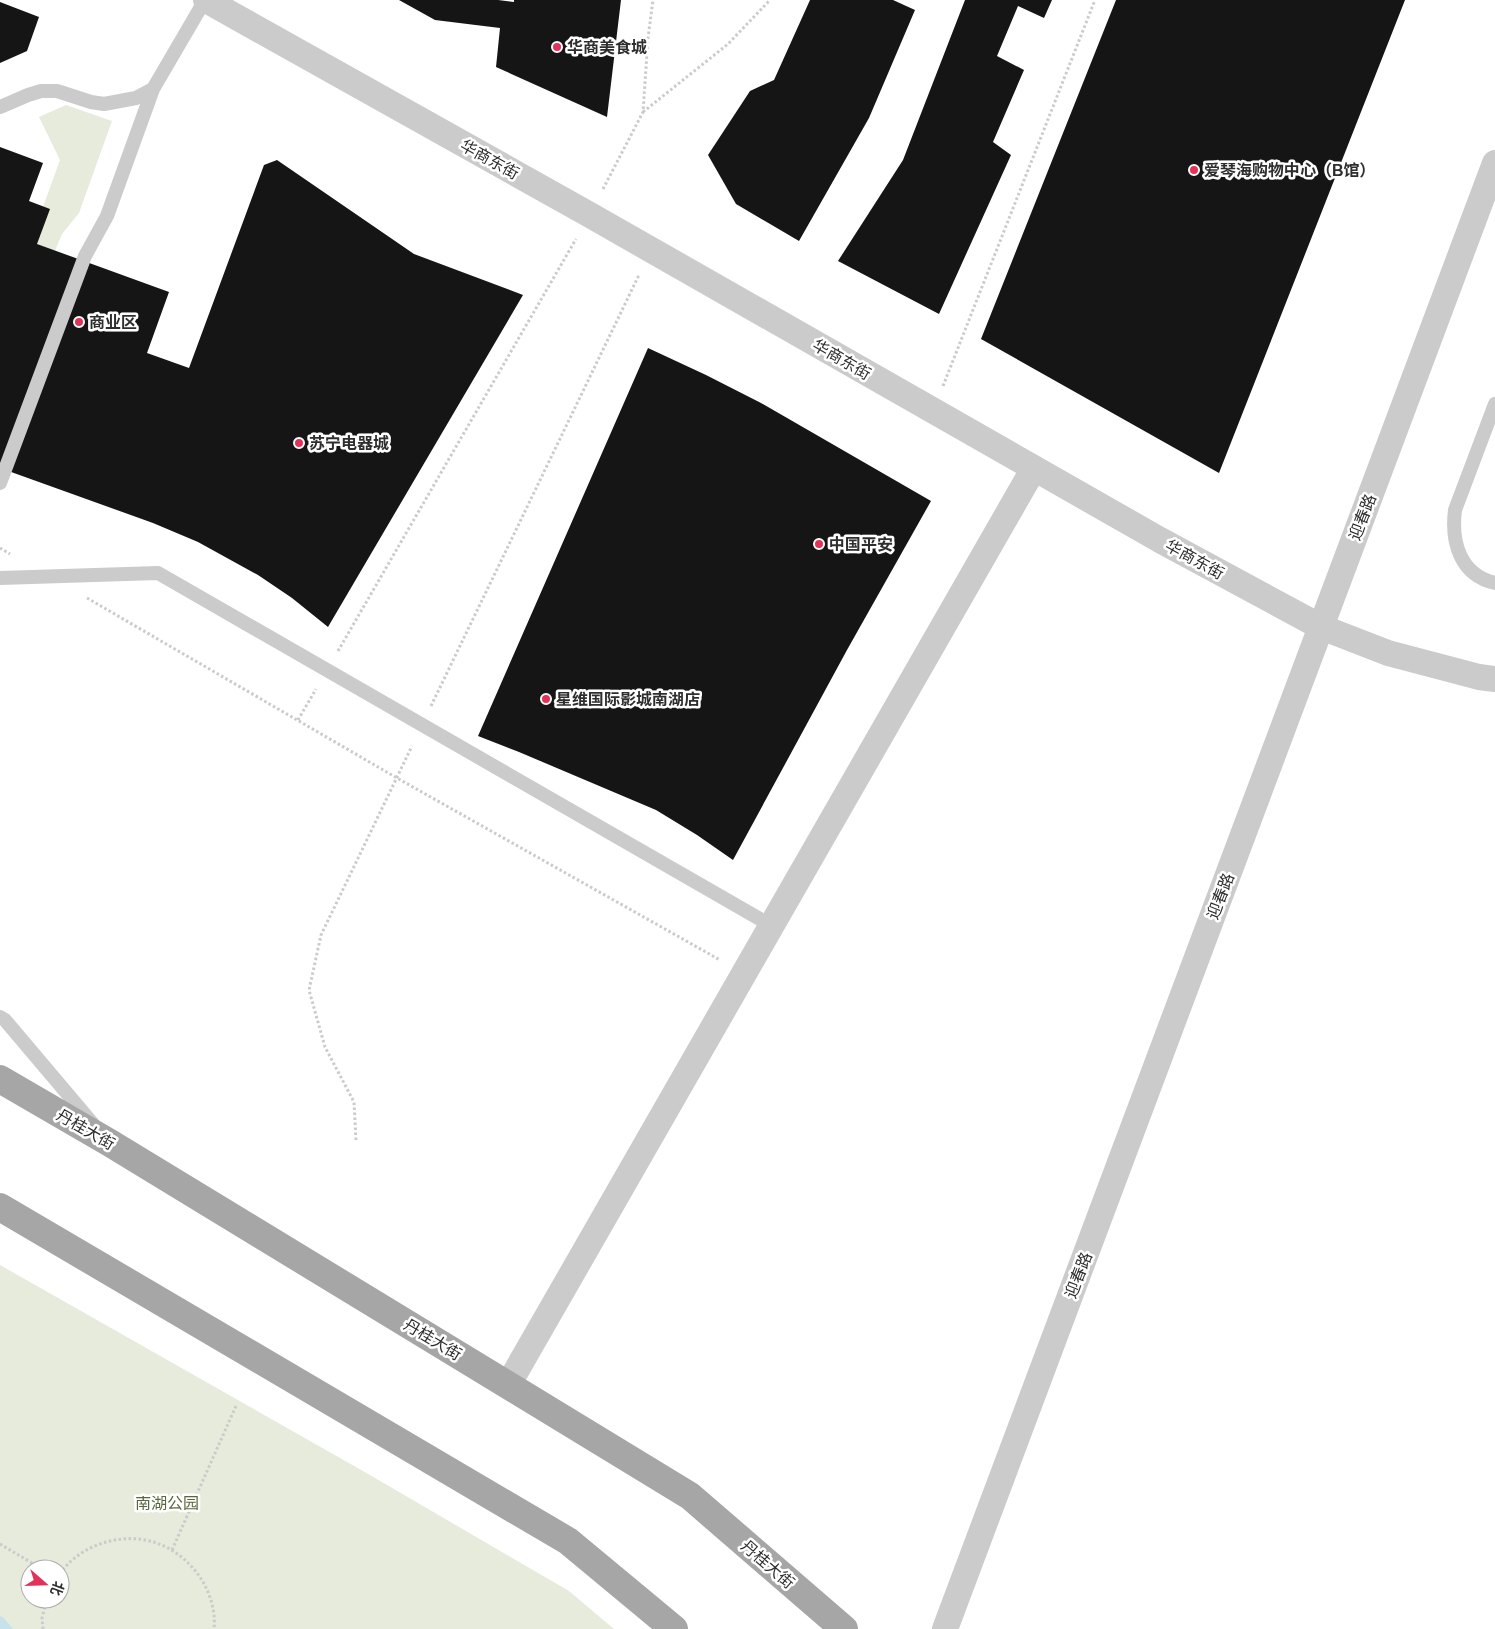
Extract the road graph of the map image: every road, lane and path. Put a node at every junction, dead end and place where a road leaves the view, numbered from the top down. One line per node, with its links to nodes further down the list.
1 (205, 0): 5 (lane); 9 (street, 华商东街)
2 (653, 0): 7 (path)
3 (770, 0): 7 (path)
4 (1095, 0): 12 (path)
5 (153, 89): 6 (lane); 14 (lane)
6 (0, 107)
7 (643, 112): 9 (path)
8 (1495, 163): 20 (street, 迎春路)
9 (590, 215): 10 (street, 华商东街); 21 (path)
10 (651, 250): 12 (street, 华商东街); 24 (path)
11 (1495, 404): 18 (lane)
12 (934, 411): 13 (street, 华商东街)
13 (1034, 468): 20 (street, 华商东街); 28 (street)
14 (0, 483)
15 (0, 548): 16 (path)
16 (17, 558)
17 (0, 578): 28 (lane)
18 (1495, 583)
19 (85, 597): 25 (path)
20 (1321, 627): 22 (street, 华商东街); 46 (street, 迎春路)
21 (338, 652)
22 (1495, 679)
23 (318, 686): 25 (path)
24 (427, 715)
25 (298, 720): 27 (path)
26 (414, 742): 27 (path)
27 (397, 778): 29 (path); 32 (path)
28 (772, 926): 29 (street)
29 (744, 974): 35 (street)
30 (0, 1017): 33 (lane)
31 (0, 1079): 33 (main road, 丹桂大街)
32 (356, 1140)
33 (110, 1143): 35 (main road, 丹桂大街)
34 (0, 1206): 44 (main road)
35 (508, 1385): 45 (main road, 丹桂大街)
36 (236, 1406): 38 (path)
37 (0, 1544): 39 (path)
38 (172, 1550): 40 (path); 43 (path)
39 (25, 1559)
40 (70, 1563)
41 (44, 1609): 42 (path)
42 (44, 1629)
43 (214, 1629)
44 (674, 1629)
45 (844, 1629)
46 (945, 1629)

